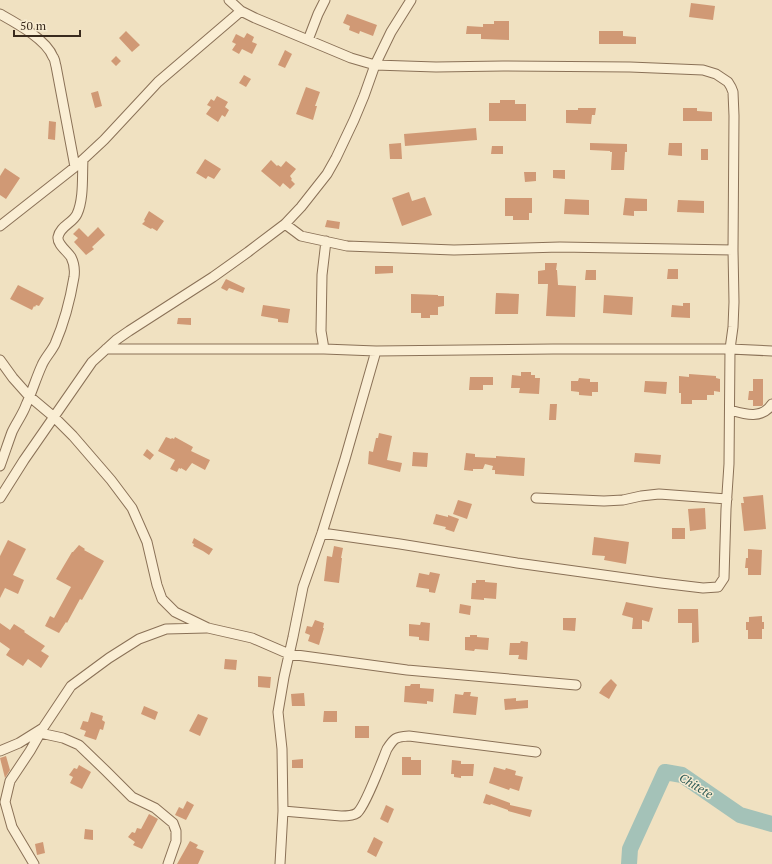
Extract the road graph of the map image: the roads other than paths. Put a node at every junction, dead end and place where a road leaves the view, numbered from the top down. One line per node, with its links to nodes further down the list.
1 (229, 0): 4 (street)
2 (325, 0): 6 (street)
3 (411, 0): 7 (street)
4 (241, 11): 6 (street); 8 (street)
5 (0, 14): 9 (street)
6 (308, 40): 7 (street)
7 (375, 65): 10 (street); 13 (street)
8 (83, 160): 9 (street); 20 (street)
9 (75, 166): 11 (street)
10 (285, 224): 12 (street); 14 (street)
11 (0, 226)
12 (326, 241): 13 (street); 15 (street)
13 (732, 250): 16 (street)
14 (106, 349): 15 (street); 23 (street)
15 (324, 349): 17 (street)
16 (730, 349): 17 (street); 18 (street); 22 (street)
17 (376, 351): 28 (street)
18 (772, 351)
19 (0, 360): 20 (street)
20 (29, 396): 23 (street); 24 (street)
21 (772, 404): 22 (street)
22 (730, 410): 27 (street)
23 (54, 418): 25 (street); 29 (street)
24 (0, 466)
25 (0, 498)
26 (536, 498): 27 (street)
27 (727, 499): 28 (street)
28 (322, 533): 30 (street)
29 (208, 628): 30 (street); 32 (street)
30 (289, 654): 31 (street); 35 (street)
31 (576, 685)
32 (41, 731): 33 (street); 36 (street); 37 (street)
33 (0, 751)
34 (536, 752): 35 (street)
35 (283, 811): 38 (street)
36 (34, 864)
37 (168, 864)
38 (280, 864)

